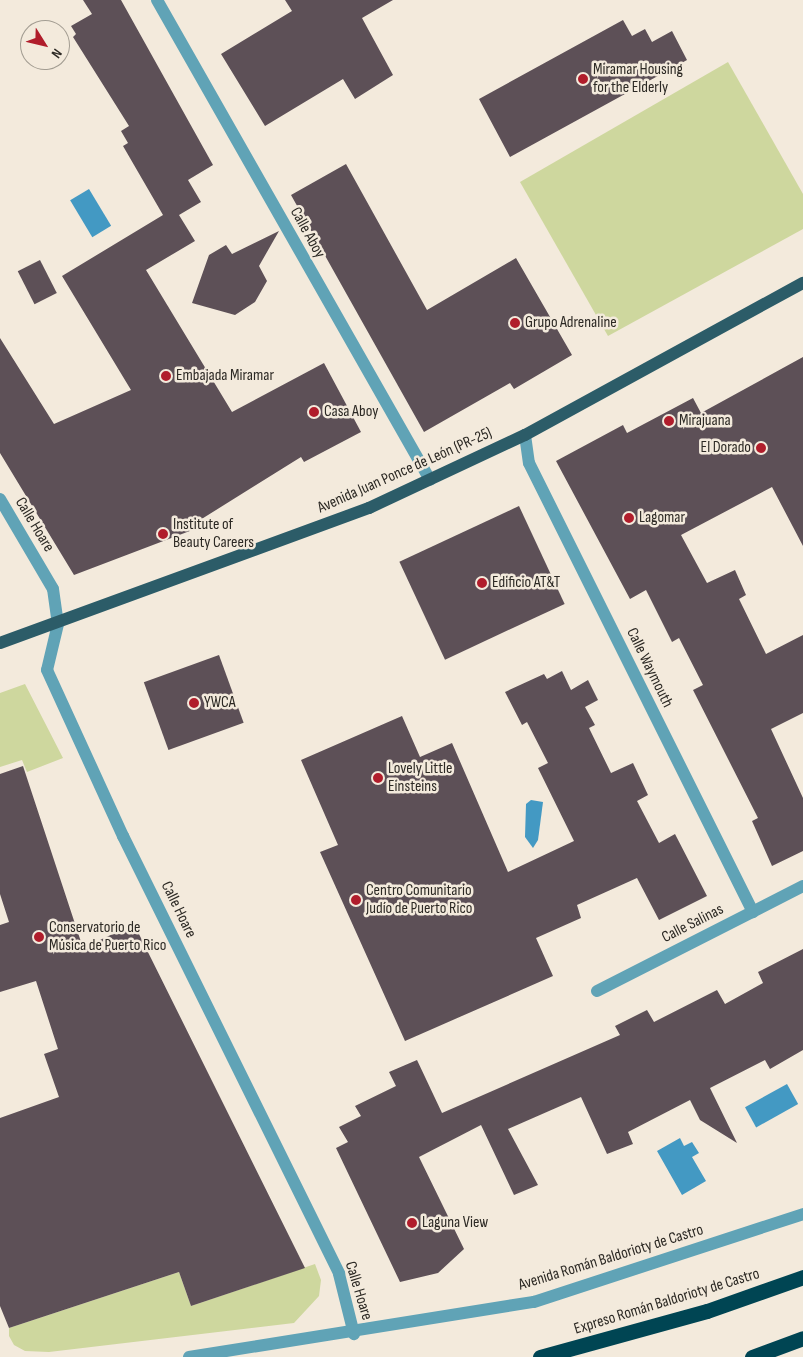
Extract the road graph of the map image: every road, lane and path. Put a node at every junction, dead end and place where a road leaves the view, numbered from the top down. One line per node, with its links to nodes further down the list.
1 (157, 0): 4 (street, Calle Aboy)
2 (803, 283): 3 (main road, Avenida Juan Ponce de León (PR-25))
3 (525, 435): 4 (main road, Avenida Juan Ponce de León (PR-25)); 9 (street, Calle Waymouth)
4 (430, 480): 6 (main road, Avenida Juan Ponce de León (PR-25))
5 (0, 499): 6 (street, Calle Hoare)
6 (58, 624): 7 (main road, Avenida Juan Ponce de León (PR-25)); 13 (street, Calle Hoare)
7 (0, 643)
8 (803, 886): 9 (street, Calle Salinas)
9 (752, 912): 10 (street, Calle Salinas)
10 (597, 991)
11 (803, 1214): 13 (street, Avenida Román Baldorioty de Castro)
12 (803, 1276): 16 (highway, Expreso Román Baldorioty de Castro)
13 (354, 1334): 15 (street, Avenida Román Baldorioty de Castro)
14 (803, 1338): 17 (highway)
15 (189, 1357)
16 (540, 1357)
17 (752, 1357)

